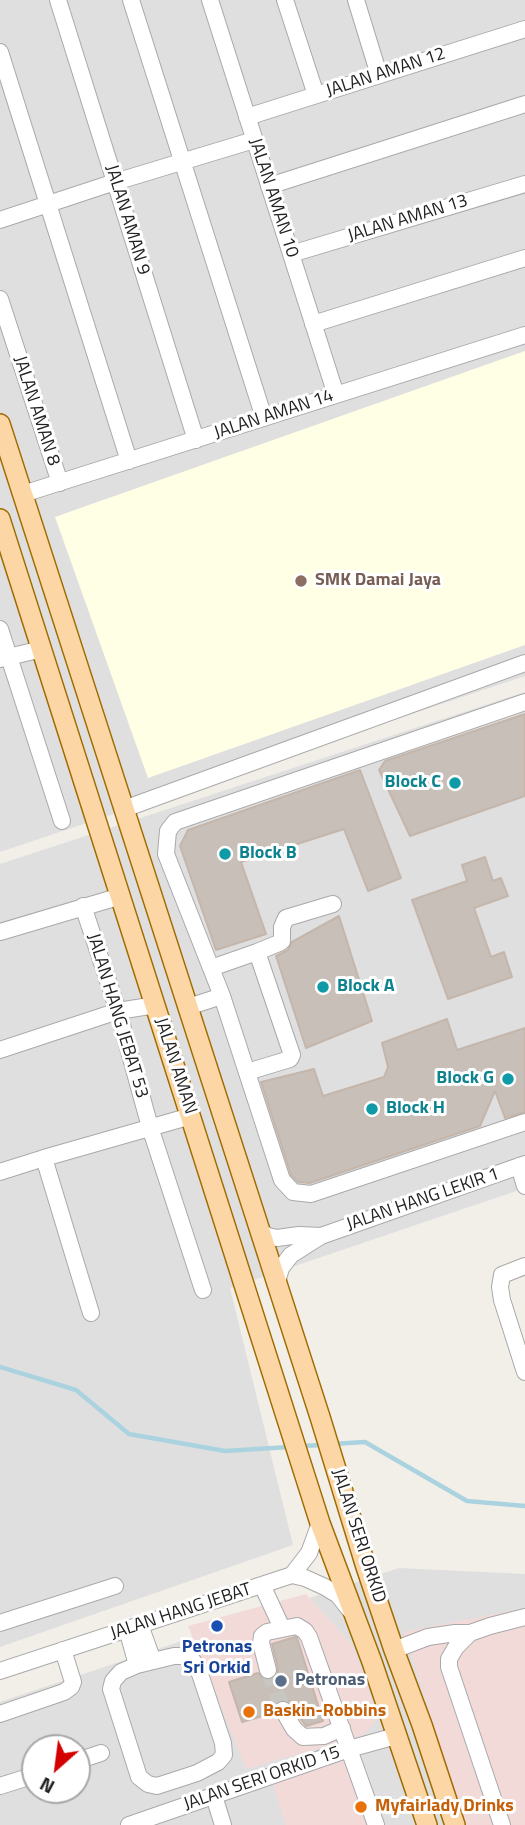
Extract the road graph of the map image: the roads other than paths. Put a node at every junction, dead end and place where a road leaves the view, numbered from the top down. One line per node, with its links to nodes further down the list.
1 (58, 0): 14 (street, JALAN AMAN 9)
2 (131, 0): 13 (street)
3 (210, 0): 11 (street, JALAN AMAN 10)
4 (285, 0): 9 (street)
5 (356, 0): 8 (street)
6 (525, 29): 8 (street, JALAN AMAN 12)
7 (0, 52): 17 (street)
8 (379, 75): 9 (street, JALAN AMAN 12)
9 (316, 95): 11 (street, JALAN AMAN 12)
10 (525, 104): 16 (street)
11 (247, 117): 12 (street, JALAN AMAN 10)
12 (254, 141): 13 (street); 16 (street, JALAN AMAN 10)
13 (182, 162): 14 (street); 25 (street)
14 (115, 181): 17 (street); 27 (street, JALAN AMAN 9)
15 (525, 184): 19 (street, JALAN AMAN 13)
16 (269, 186): 19 (street, JALAN AMAN 10)
17 (47, 204): 18 (street); 28 (street)
18 (0, 220)
19 (291, 254): 22 (street, JALAN AMAN 10)
20 (525, 258): 22 (street)
21 (0, 299): 29 (street, JALAN AMAN 8)
22 (313, 324): 24 (street, JALAN AMAN 10)
23 (525, 335): 24 (street, JALAN AMAN 14)
24 (336, 395): 25 (street, JALAN AMAN 14)
25 (264, 418): 27 (street, JALAN AMAN 14)
26 (0, 424): 30 (main road, JALAN AMAN)
27 (195, 440): 28 (street, JALAN AMAN 14)
28 (129, 461): 29 (street, JALAN AMAN 14)
29 (60, 483): 30 (street, JALAN AMAN 14)
30 (23, 494): 37 (main road, JALAN AMAN)
31 (0, 519): 33 (main road, JALAN AMAN)
32 (0, 629): 34 (street)
33 (42, 649): 34 (street); 39 (main road, JALAN AMAN)
34 (5, 657): 38 (street)
35 (525, 663): 37 (street)
36 (525, 702): 44 (street)
37 (124, 809): 47 (main road, JALAN AMAN)
38 (62, 821)
39 (121, 896): 41 (street); 46 (main road, JALAN AMAN)
40 (333, 904): 43 (street)
41 (83, 906): 42 (street); 48 (street, JALAN HANG JEBAT 53)
42 (0, 932)
43 (257, 952): 44 (street); 50 (street)
44 (211, 968): 45 (street)
45 (222, 996): 47 (street); 50 (street)
46 (156, 1005): 48 (street); 51 (main road, JALAN AMAN)
47 (188, 1007): 59 (main road, JALAN AMAN)
48 (118, 1011): 49 (street); 53 (street, JALAN HANG JEBAT 53)
49 (0, 1050)
50 (247, 1072): 52 (street)
51 (191, 1116): 53 (street); 65 (main road, JALAN AMAN)
52 (525, 1122)
53 (150, 1127): 54 (street); 62 (street, JALAN HANG JEBAT 53)
54 (44, 1158): 56 (street); 63 (street)
55 (522, 1165): 57 (street); 58 (street, JALAN HANG LEKIR 1)
56 (0, 1172)
57 (525, 1186)
58 (321, 1236): 59 (street, JALAN HANG LEKIR 1); 61 (street, JALAN HANG LEKIR 1)
59 (263, 1239): 61 (main road, JALAN SERI ORKID)
60 (525, 1266): 64 (street)
61 (277, 1282): 76 (main road, JALAN SERI ORKID)
62 (203, 1290)
63 (91, 1314)
64 (525, 1371)
65 (320, 1523): 66 (street); 69 (main road, JALAN AMAN)
66 (292, 1575): 67 (street, JALAN HANG JEBAT); 69 (street)
67 (262, 1585): 72 (street, JALAN HANG JEBAT); 73 (street)
68 (115, 1586): 71 (street)
69 (352, 1613): 84 (main road, JALAN SERI ORKID)
70 (525, 1617): 74 (street)
71 (0, 1623)
72 (134, 1627): 75 (street, JALAN HANG JEBAT); 77 (street); 78 (street)
73 (282, 1628): 79 (street); 83 (street)
74 (470, 1633): 76 (street); 96 (street)
75 (64, 1650): 80 (street, JALAN HANG JEBAT); 82 (street)
76 (394, 1650): 95 (main road, JALAN SERI ORKID)
77 (153, 1661): 78 (street); 78 (street)
78 (136, 1665)
79 (268, 1670)
80 (0, 1671)
81 (283, 1710): 83 (street)
82 (0, 1714)
83 (342, 1728): 85 (street)
84 (396, 1736): 85 (street, JALAN SERI ORKID 15); 94 (main road, JALAN SERI ORKID)
85 (349, 1749): 90 (street, JALAN SERI ORKID 15); 93 (street)
86 (101, 1753): 87 (street)
87 (91, 1756)
88 (21, 1779): 89 (street)
89 (0, 1786)
90 (214, 1796): 91 (street, JALAN SERI ORKID 15); 92 (street)
91 (129, 1825)
92 (223, 1825)
93 (376, 1825)
94 (427, 1825)
95 (455, 1825)
96 (502, 1825)

